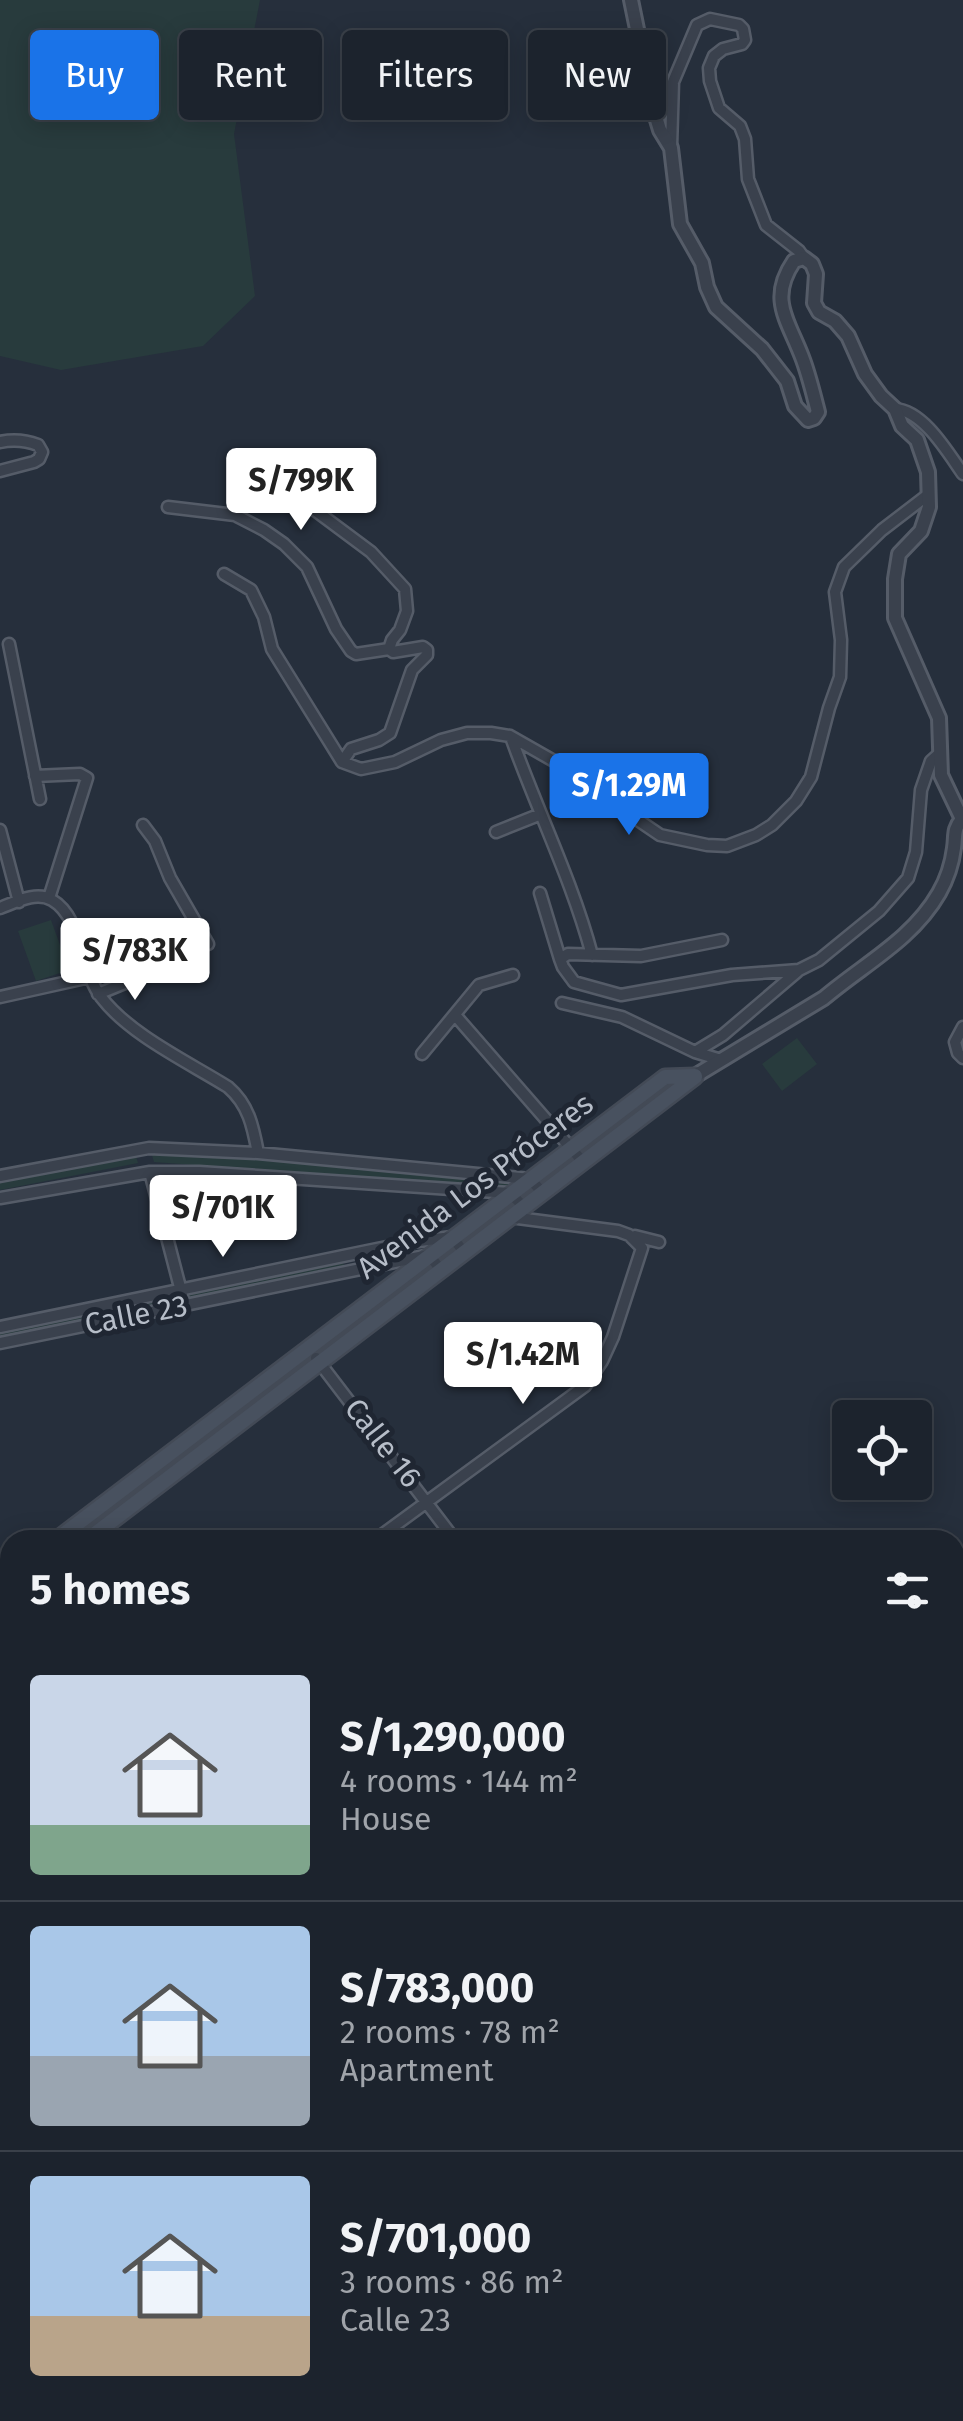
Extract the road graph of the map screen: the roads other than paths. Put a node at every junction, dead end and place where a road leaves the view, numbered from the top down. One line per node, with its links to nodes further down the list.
1 (631, 0): 2 (street)
2 (671, 148): 3 (street); 3 (street)
3 (804, 258): 4 (street)
4 (896, 409): 7 (street); 9 (street)
5 (0, 442): 6 (street)
6 (0, 471)
7 (963, 474)
8 (260, 478): 13 (street)
9 (929, 494): 14 (street); 15 (street)
10 (168, 507): 13 (street)
11 (224, 574): 16 (street)
12 (9, 644): 17 (street)
13 (389, 649): 16 (street)
14 (510, 736): 16 (street); 19 (street)
15 (940, 753): 20 (street); 33 (street)
16 (342, 762)
17 (35, 776): 18 (street); 25 (street)
18 (40, 798)
19 (541, 814): 23 (street); 30 (street)
20 (962, 819): 44 (street, Avenida Los Próceres)
21 (143, 825): 29 (street)
22 (0, 830): 26 (street)
23 (496, 832)
24 (540, 893): 31 (street)
25 (49, 898): 26 (street); 35 (street)
26 (19, 902): 27 (street)
27 (0, 908)
28 (722, 940): 30 (street)
29 (208, 944)
30 (592, 955): 31 (street)
31 (560, 959): 33 (street)
32 (171, 964): 36 (street)
33 (799, 970): 41 (street)
34 (513, 975): 39 (street)
35 (90, 977): 36 (street); 37 (street)
36 (98, 994): 47 (street)
37 (0, 997)
38 (562, 1003): 41 (street)
39 (454, 1015): 42 (street); 46 (street)
40 (963, 1027): 43 (street)
41 (695, 1052): 44 (street)
42 (422, 1054)
43 (963, 1058)
44 (721, 1060): 45 (street, Avenida Los Próceres)
45 (695, 1076): 46 (main road, Avenida Los Próceres); 48 (main road, Avenida Los Próceres)
46 (571, 1148): 48 (street); 51 (main road, Avenida Los Próceres)
47 (258, 1154): 50 (street); 51 (street)
48 (584, 1162): 52 (main road, Avenida Los Próceres)
49 (150, 1172): 53 (street); 54 (street); 63 (street)
50 (0, 1176)
51 (530, 1178): 52 (street); 53 (main road, Avenida Los Próceres)
52 (542, 1193): 55 (main road, Avenida Los Próceres)
53 (510, 1194): 55 (street); 58 (main road, Avenida Los Próceres)
54 (0, 1198)
55 (524, 1207): 56 (main road, Avenida Los Próceres)
56 (510, 1217): 57 (street); 60 (main road, Avenida Los Próceres)
57 (624, 1233): 59 (street); 69 (street)
58 (452, 1237): 60 (street); 61 (main road, Avenida Los Próceres); 63 (street, Calle 23)
59 (659, 1242)
60 (464, 1252): 62 (main road, Avenida Los Próceres)
61 (429, 1255): 62 (street); 64 (street, Calle 23); 67 (main road, Avenida Los Próceres)
62 (441, 1270): 68 (main road, Avenida Los Próceres)
63 (181, 1289): 64 (street); 65 (street, Calle 23)
64 (184, 1306): 66 (street, Calle 23)
65 (0, 1327)
66 (0, 1342)
67 (308, 1348): 68 (street, Calle 16); 70 (main road, Avenida Los Próceres)
68 (320, 1362): 69 (street, Calle 16); 71 (main road, Avenida Los Próceres)
69 (427, 1501): 72 (street); 73 (street, Calle 16)
70 (69, 1530)
71 (101, 1530)
72 (388, 1530)
73 (449, 1530)

